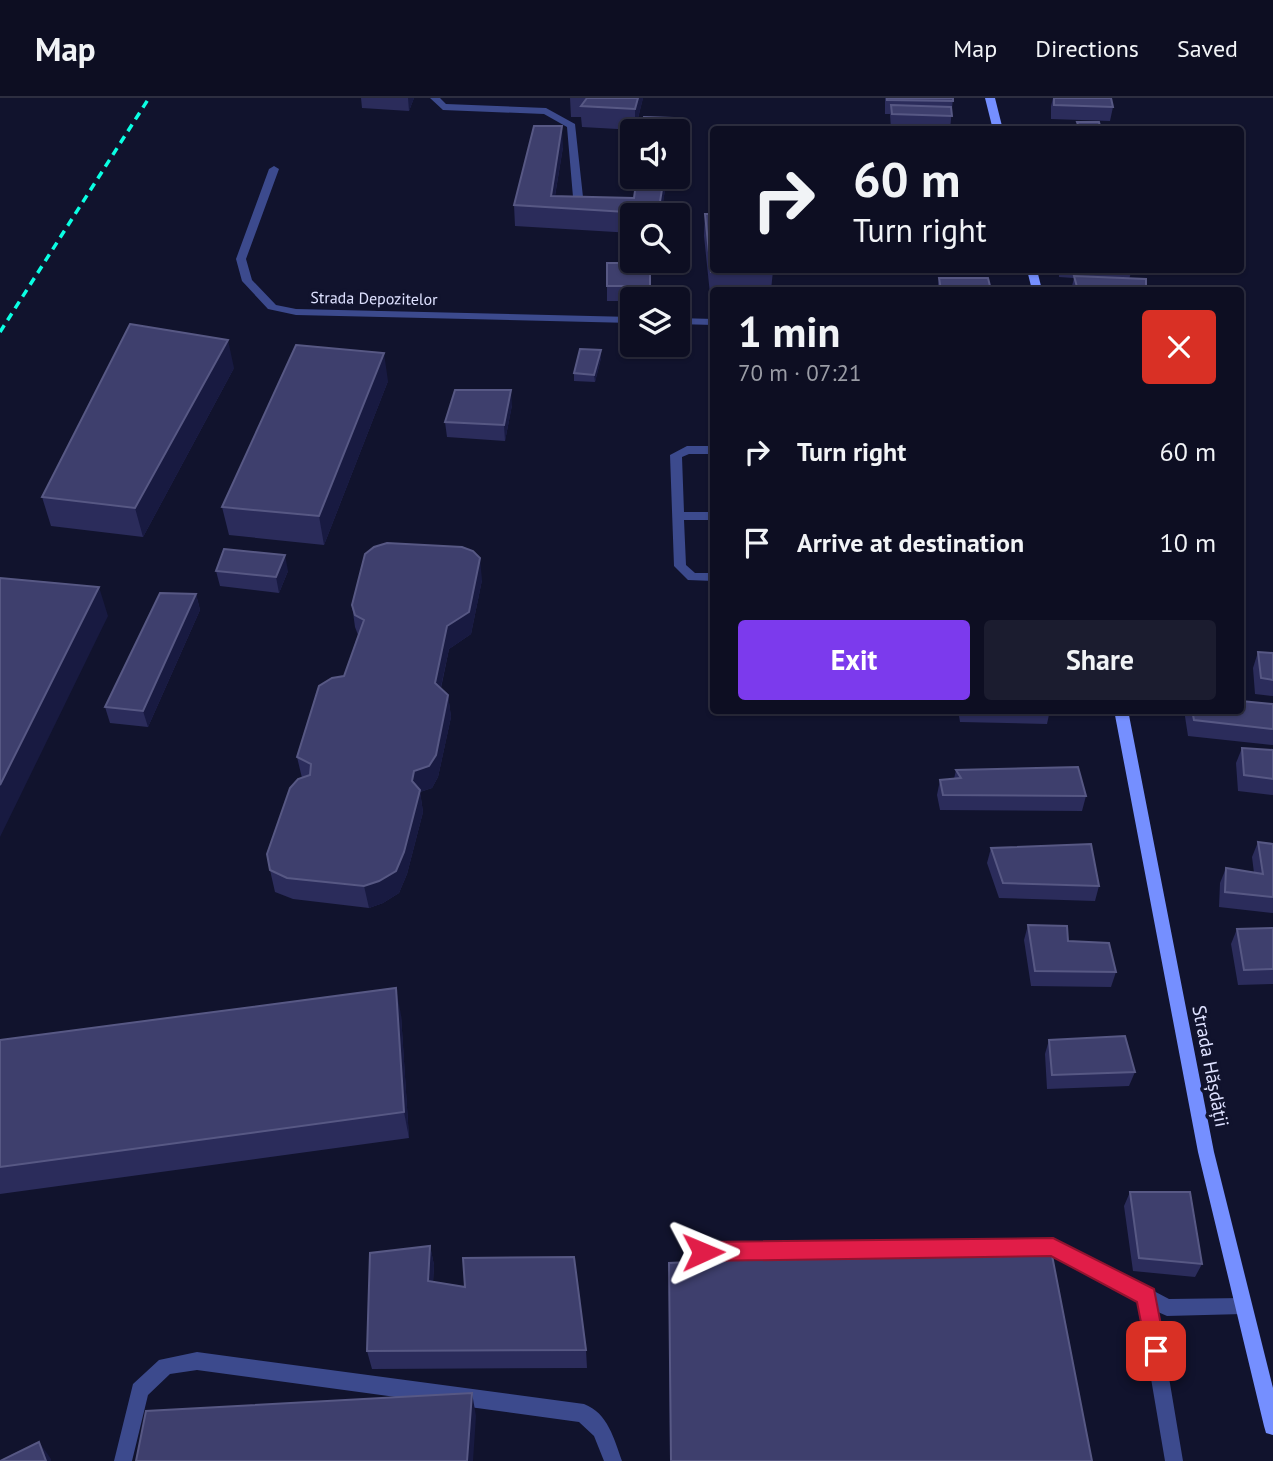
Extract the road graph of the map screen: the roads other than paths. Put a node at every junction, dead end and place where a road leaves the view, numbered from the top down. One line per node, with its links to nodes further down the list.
1 (435, 98): 5 (lane)
2 (990, 98): 3 (street)
3 (997, 126)
4 (274, 169): 6 (lane, Strada Depozitelor)
5 (578, 197)
6 (620, 320)
7 (690, 321): 8 (lane)
8 (710, 322)
9 (710, 450): 10 (lane)
10 (678, 516): 11 (lane); 12 (lane)
11 (710, 516)
12 (710, 577)
13 (1122, 714): 16 (street, Strada Hășdății)
14 (703, 1252): 15 (lane)
15 (1146, 1296): 16 (lane); 20 (lane)
16 (1243, 1306): 17 (street, Strada Hășdății)
17 (1273, 1426)
18 (123, 1461): 19 (lane)
19 (612, 1461)
20 (1174, 1461)

